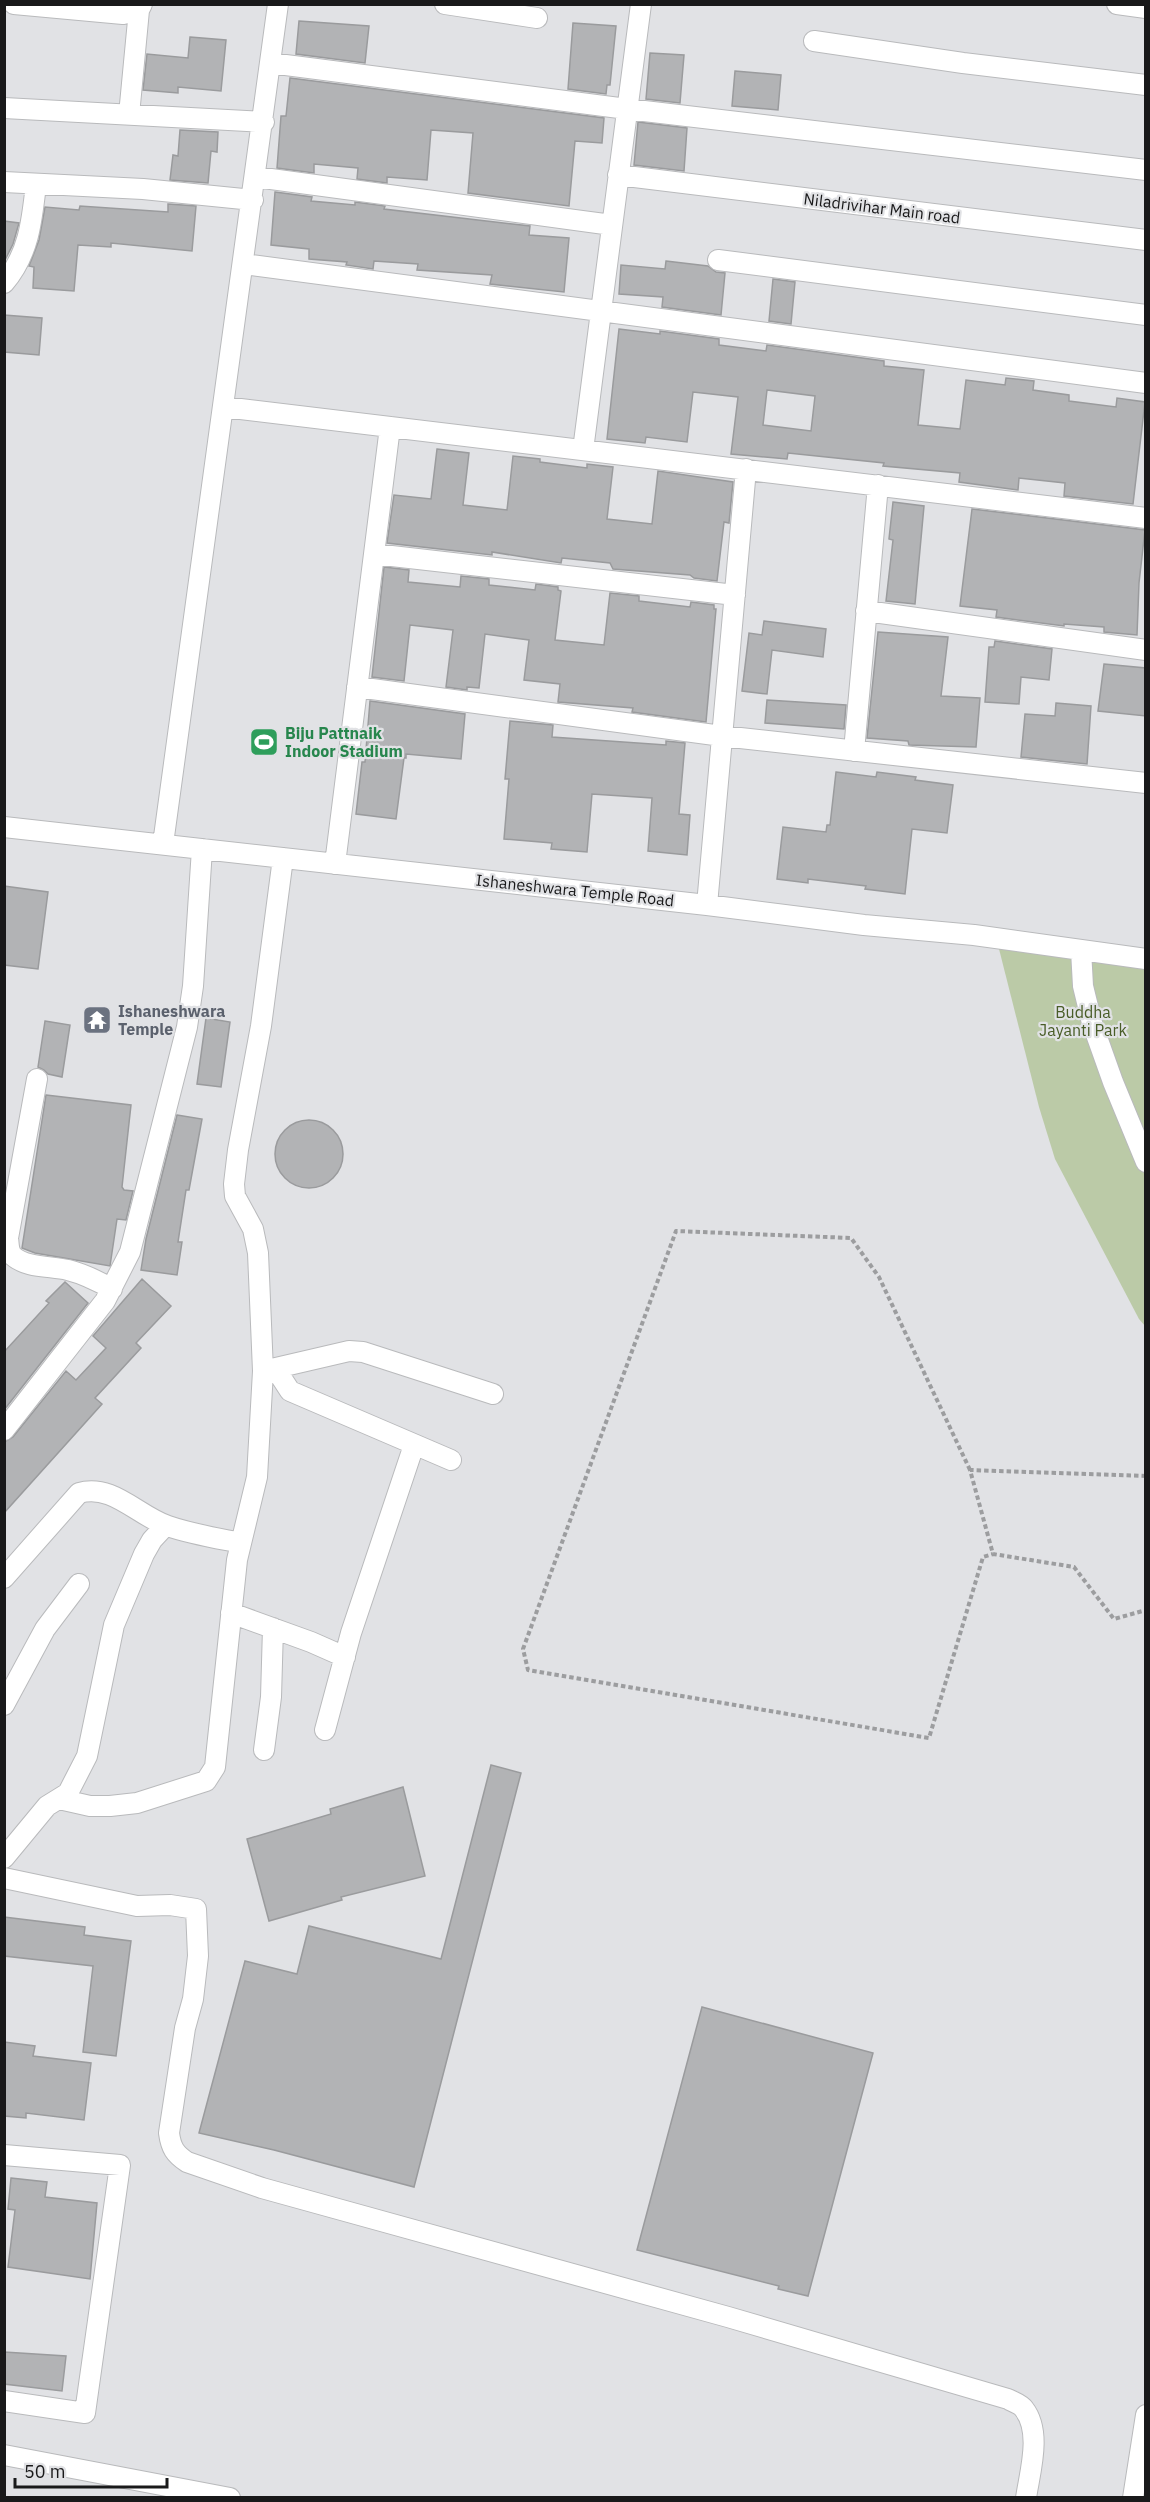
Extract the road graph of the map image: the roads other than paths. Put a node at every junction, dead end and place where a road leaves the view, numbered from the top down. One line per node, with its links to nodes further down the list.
1 (14, 4): 6 (street)
2 (278, 4): 11 (street)
3 (445, 4): 9 (street)
4 (641, 4): 14 (street)
5 (1117, 4): 8 (street)
6 (49, 7): 7 (street)
7 (141, 7): 15 (street)
8 (1146, 8)
9 (537, 18)
10 (814, 41): 12 (street)
11 (270, 63): 14 (street); 16 (street)
12 (1146, 85)
13 (4, 108): 15 (street)
14 (627, 109): 17 (street); 18 (street)
15 (129, 115): 16 (street)
16 (264, 122): 19 (street)
17 (1146, 170)
18 (618, 175): 23 (street); 24 (street, Niladrivihar Main road)
19 (256, 177): 22 (street); 23 (street)
20 (4, 182): 21 (street)
21 (36, 184): 22 (street); 27 (street)
22 (253, 200): 26 (street)
23 (612, 225): 28 (street)
24 (1146, 240)
25 (718, 260): 29 (street)
26 (244, 264): 28 (street); 31 (street)
27 (4, 283)
28 (600, 311): 30 (street); 33 (street)
29 (1146, 315)
30 (1146, 383)
31 (224, 407): 32 (street); 46 (street)
32 (390, 426): 33 (street); 37 (street)
33 (583, 450): 34 (street)
34 (746, 469): 35 (street); 38 (street)
35 (878, 485): 36 (street); 39 (street)
36 (1146, 518)
37 (374, 554): 38 (street); 41 (street)
38 (735, 595): 42 (street)
39 (866, 611): 40 (street); 43 (street)
40 (1146, 650)
41 (357, 687): 42 (street); 49 (street)
42 (722, 736): 43 (street); 50 (street)
43 (854, 751): 44 (street)
44 (1146, 783)
45 (4, 827): 46 (street, Ishaneshwara Temple Road)
46 (163, 844): 47 (street, Ishaneshwara Temple Road)
47 (202, 849): 48 (street, Ishaneshwara Temple Road); 55 (street)
48 (283, 858): 49 (street, Ishaneshwara Temple Road); 56 (street)
49 (335, 864): 50 (street, Ishaneshwara Temple Road)
50 (707, 905): 51 (street, Ishaneshwara Temple Road)
51 (1081, 950): 52 (street, Ishaneshwara Temple Road); 54 (street)
52 (1146, 959)
53 (36, 1079): 55 (street)
54 (1146, 1162)
55 (112, 1289): 58 (street)
56 (269, 1369): 57 (street); 59 (street); 62 (street)
57 (493, 1394)
58 (4, 1430)
59 (414, 1444): 60 (street); 67 (street)
60 (451, 1460)
61 (165, 1526): 62 (street); 63 (street); 71 (street)
62 (241, 1543): 65 (street)
63 (4, 1578)
64 (79, 1584): 68 (street)
65 (231, 1613): 66 (street); 71 (street)
66 (273, 1628): 67 (street); 70 (street)
67 (345, 1657): 69 (street)
68 (4, 1705)
69 (325, 1730)
70 (264, 1750)
71 (59, 1798): 72 (street)
72 (4, 1858)
73 (4, 1878): 79 (street)
74 (4, 2155): 75 (street)
75 (4, 2401)
76 (1146, 2415): 80 (street)
77 (4, 2455): 78 (street)
78 (230, 2498)
79 (1026, 2498)
80 (1133, 2498)

